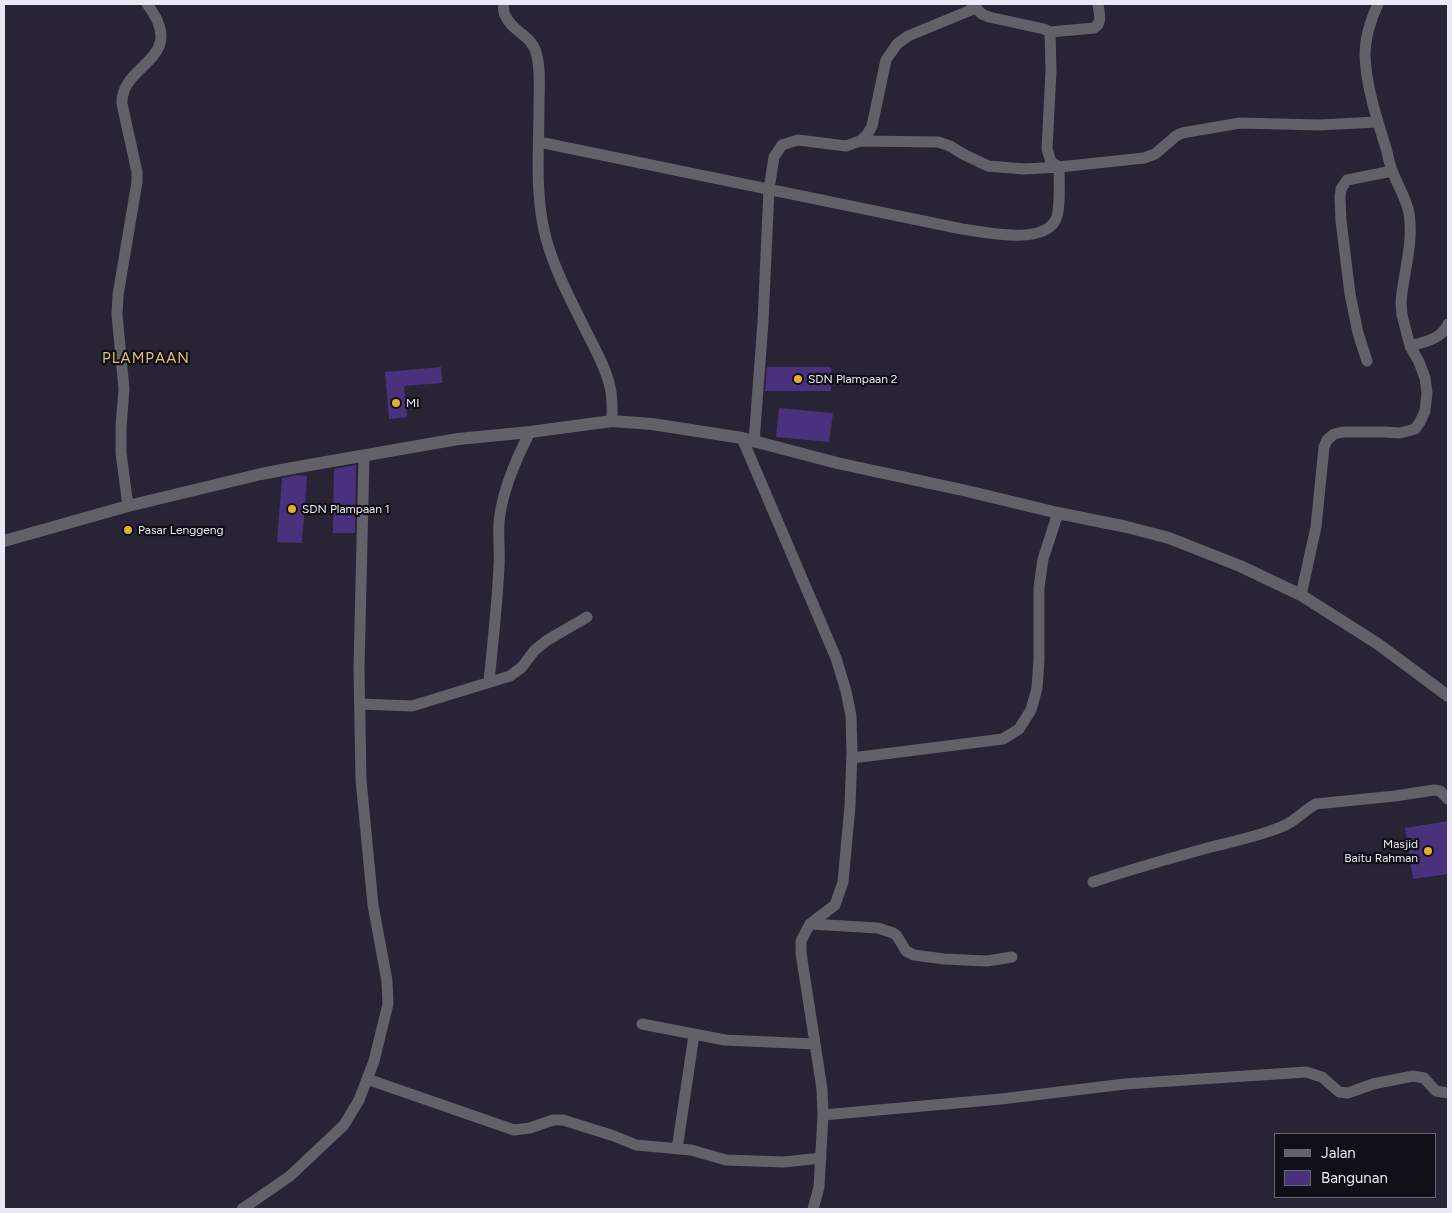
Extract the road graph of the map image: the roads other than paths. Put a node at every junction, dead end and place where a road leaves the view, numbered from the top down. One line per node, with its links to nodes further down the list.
1 (147, 4): 20 (street)
2 (503, 4): 9 (street)
3 (1098, 4): 6 (street)
4 (1378, 4): 7 (street)
5 (974, 6): 6 (street); 8 (street)
6 (1050, 32): 10 (street)
7 (1377, 122): 10 (street); 11 (street)
8 (860, 141): 10 (street); 12 (street)
9 (539, 142): 12 (street); 16 (street)
10 (1059, 167): 12 (street)
11 (1392, 171): 14 (street); 15 (street)
12 (769, 189): 18 (street)
13 (1448, 324): 14 (street)
14 (1410, 346): 23 (street)
15 (1367, 361)
16 (612, 421): 17 (street); 18 (street)
17 (530, 432): 19 (street); 25 (street)
18 (748, 440): 21 (street); 28 (street)
19 (364, 456): 20 (street); 27 (street)
20 (128, 506): 22 (street)
21 (1058, 513): 23 (street); 28 (street)
22 (4, 541)
23 (1301, 595): 26 (street)
24 (587, 617): 25 (street)
25 (489, 681): 27 (street)
26 (1448, 696)
27 (360, 704): 36 (street)
28 (852, 758): 31 (street)
29 (1448, 799): 30 (street)
30 (1093, 882)
31 (810, 924): 32 (street); 35 (street)
32 (1012, 957)
33 (642, 1024): 34 (street)
34 (694, 1035): 35 (street); 39 (street)
35 (815, 1044): 38 (street)
36 (367, 1079): 39 (street); 41 (street)
37 (1448, 1093): 38 (street)
38 (823, 1115): 40 (street)
39 (677, 1149): 40 (street)
40 (821, 1158): 42 (street)
41 (242, 1209)
42 (813, 1209)

